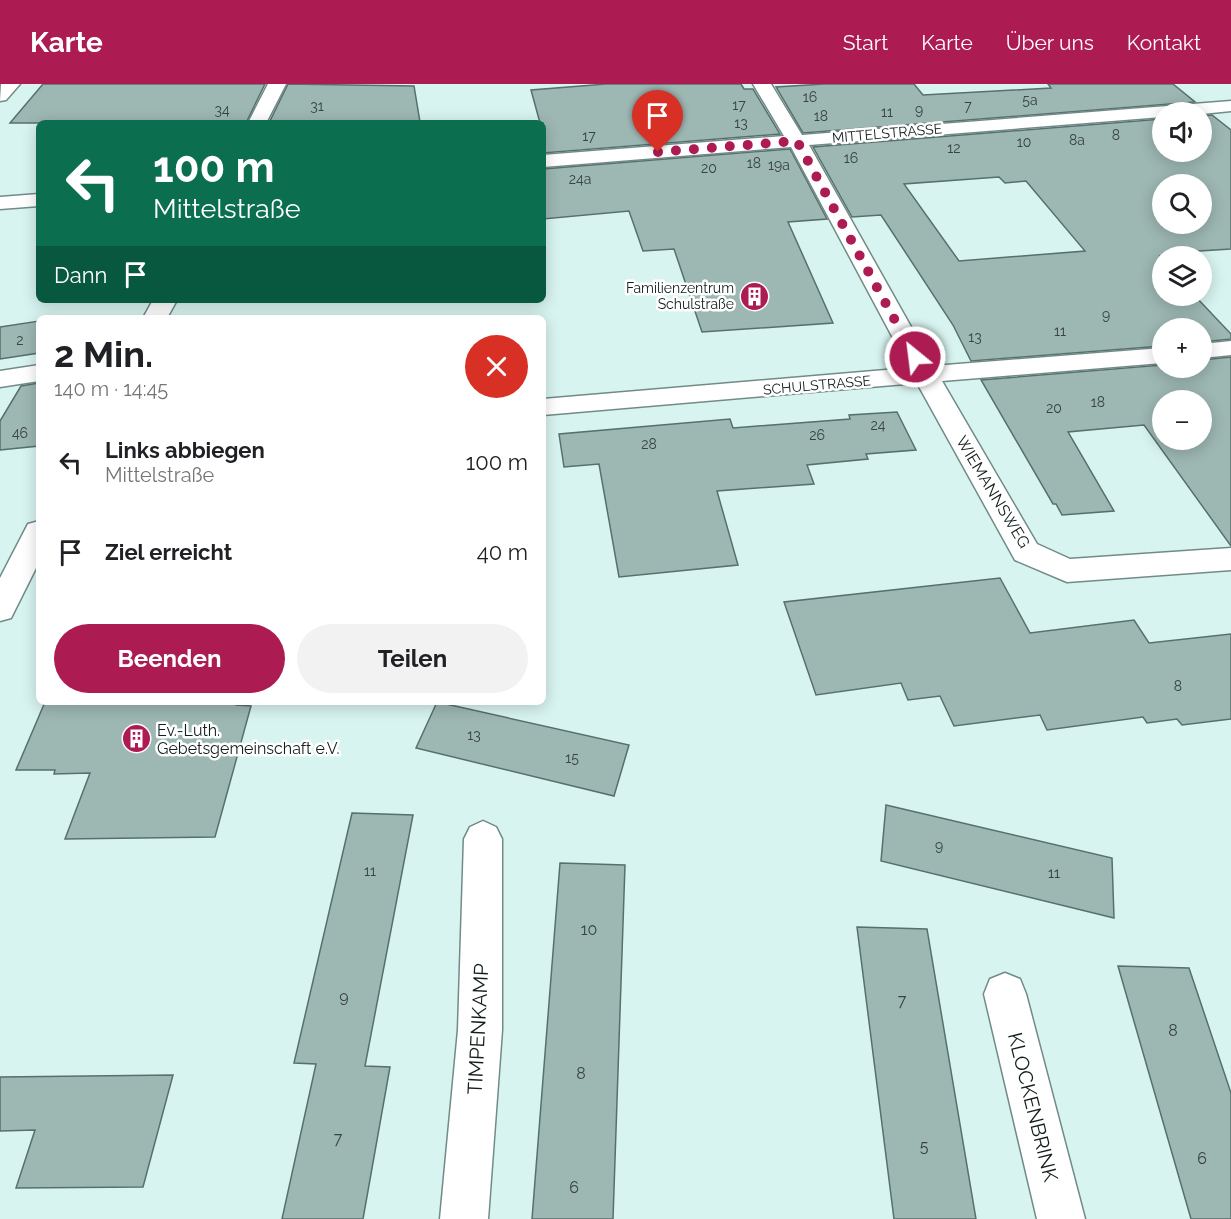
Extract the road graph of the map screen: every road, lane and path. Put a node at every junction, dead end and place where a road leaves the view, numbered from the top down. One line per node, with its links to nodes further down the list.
1 (11, 84): 4 (street)
2 (277, 84): 6 (street)
3 (762, 84): 7 (street, WIEMANNSWEG)
4 (0, 96)
5 (1231, 106): 7 (street, MITTELSTRASSE)
6 (259, 120)
7 (797, 141): 8 (street, MITTELSTRASSE); 15 (street, WIEMANNSWEG)
8 (546, 161)
9 (36, 200): 10 (street)
10 (0, 203)
11 (1231, 348): 12 (street)
12 (1212, 350)
13 (1152, 355): 15 (street, SCHULSTRASSE)
14 (36, 374): 16 (street)
15 (926, 376): 17 (street, SCHULSTRASSE); 19 (street, WIEMANNSWEG)
16 (0, 380)
17 (546, 407)
18 (36, 538): 20 (street)
19 (1231, 559)
20 (0, 609)
21 (483, 839): 23 (street, TIMPENKAMP)
22 (1005, 994): 24 (street, KLOCKENBRINK)
23 (464, 1219)
24 (1061, 1219)

